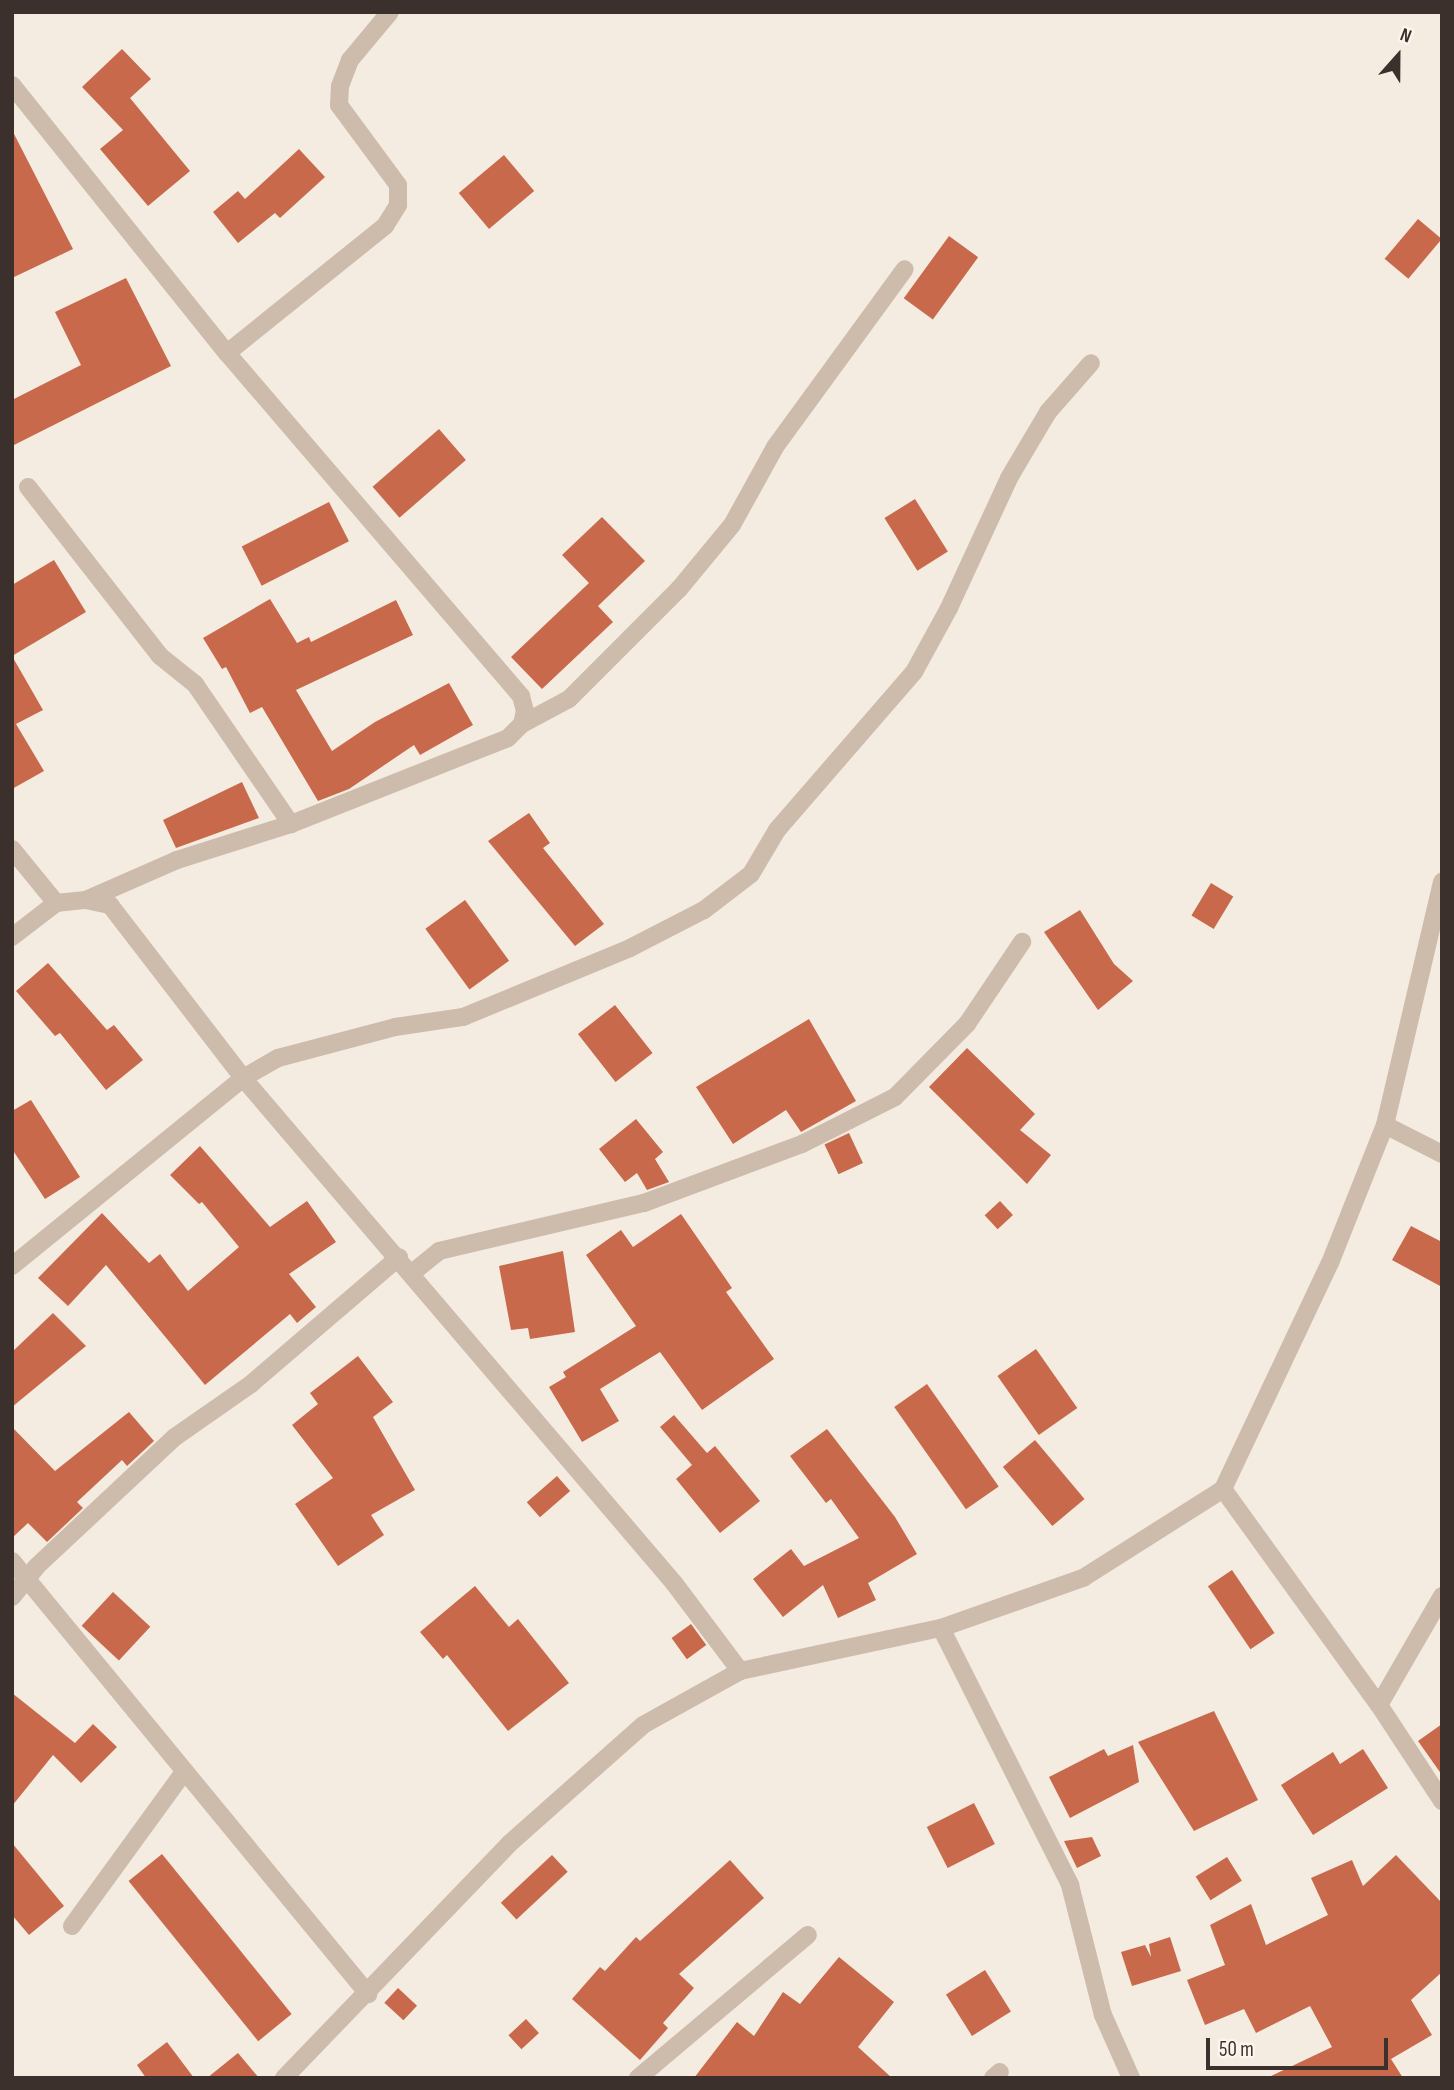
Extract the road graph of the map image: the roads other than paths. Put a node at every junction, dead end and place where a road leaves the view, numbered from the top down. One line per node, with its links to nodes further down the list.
1 (390, 12): 4 (street)
2 (12, 85): 4 (street)
3 (905, 269): 7 (street)
4 (226, 353): 7 (street)
5 (1091, 363): 15 (street)
6 (28, 487): 8 (street)
7 (522, 724): 8 (street)
8 (291, 824): 11 (street)
9 (12, 849): 12 (street)
10 (1442, 882): 16 (street)
11 (86, 900): 12 (street); 15 (street)
12 (56, 903): 13 (street)
13 (12, 937)
14 (1022, 942): 20 (street)
15 (243, 1078): 18 (street); 19 (street)
16 (1385, 1125): 17 (street); 21 (street)
17 (1442, 1154)
18 (399, 1257): 20 (street); 23 (street)
19 (12, 1266)
20 (412, 1273): 27 (street)
21 (1223, 1489): 26 (street); 28 (street)
22 (12, 1561): 23 (street)
23 (25, 1578): 25 (street); 29 (street)
24 (1442, 1596): 28 (street)
25 (12, 1597)
26 (941, 1628): 27 (street); 36 (street)
27 (740, 1671): 33 (street)
28 (1379, 1705): 30 (street)
29 (184, 1772): 31 (street); 33 (street)
30 (1442, 1801)
31 (72, 1926)
32 (808, 1935): 35 (street)
33 (368, 1994): 34 (street)
34 (288, 2077)
35 (638, 2078)
36 (1130, 2078)

